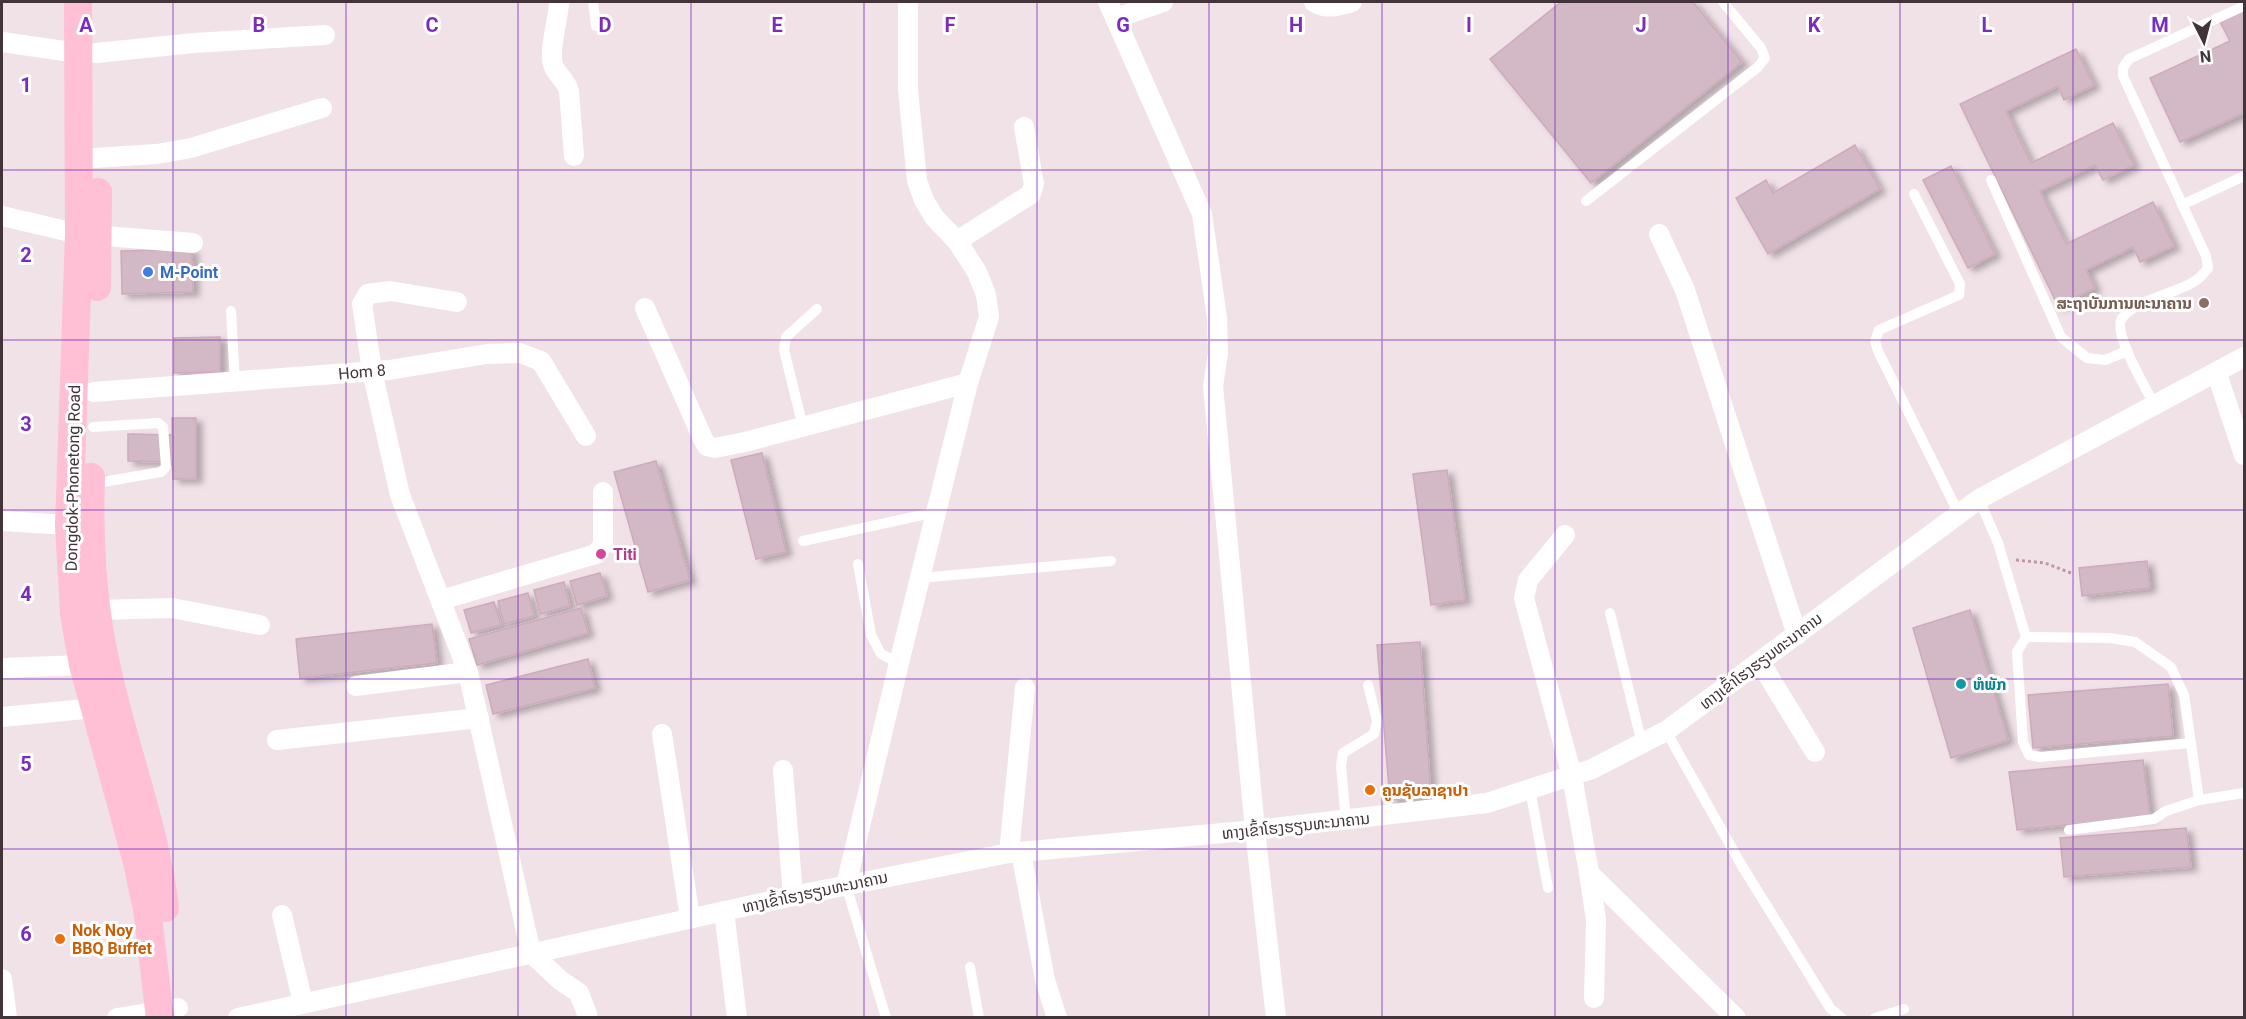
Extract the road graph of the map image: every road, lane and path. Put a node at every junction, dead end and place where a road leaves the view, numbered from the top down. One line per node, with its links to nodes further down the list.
1 (78, 2): 15 (main road, Dongdok-Phonetong Road)
2 (97, 2): 15 (main road, Dongdok-Phonetong Road)
3 (559, 2): 18 (street)
4 (593, 2): 12 (lane)
5 (908, 2): 28 (street)
6 (1163, 2): 11 (street)
7 (1314, 2): 8 (street)
8 (1352, 2)
9 (1723, 2): 23 (lane)
10 (2244, 6): 24 (lane)
11 (1112, 10): 89 (street)
12 (596, 26)
13 (325, 35): 15 (street)
14 (2, 42): 15 (street)
15 (87, 53): 19 (main road, Dongdok-Phonetong Road)
16 (322, 108): 19 (street)
17 (1023, 127): 28 (street)
18 (574, 156)
19 (88, 159): 27 (main road, Dongdok-Phonetong Road)
20 (2244, 176): 24 (lane)
21 (1991, 180): 34 (lane)
22 (1914, 194): 50 (lane)
23 (1586, 201)
24 (2182, 205): 34 (lane)
25 (2, 216): 27 (street)
26 (1659, 234): 64 (street)
27 (89, 236): 29 (street); 40 (main road, Dongdok-Phonetong Road); 52 (main road, Dongdok-Phonetong Road)
28 (957, 242): 39 (street)
29 (193, 243)
30 (457, 302): 36 (street)
31 (645, 308): 43 (street)
32 (817, 309): 43 (lane)
33 (231, 311): 38 (lane)
34 (2127, 351): 41 (lane)
35 (2244, 357): 37 (street, ທາງເຂົ້າໂຮງຮຽນທະນາຄານ)
36 (372, 371): 38 (street, Hom 8); 44 (street, Hom 8); 60 (street)
37 (2217, 374): 41 (street, ທາງເຂົ້າໂຮງຮຽນທະນາຄານ); 45 (street)
38 (235, 383): 40 (street, Hom 8)
39 (968, 383): 43 (street); 49 (street)
40 (93, 392): 42 (main road, Dongdok-Phonetong Road)
41 (2155, 406): 48 (street, ທາງເຂົ້າໂຮງຮຽນທະນາຄານ)
42 (93, 427): 46 (main road, Dongdok-Phonetong Road); 46 (lane)
43 (803, 427)
44 (586, 436)
45 (2244, 455)
46 (91, 484): 61 (main road, Dongdok-Phonetong Road)
47 (603, 492): 60 (street)
48 (1979, 499): 50 (street, ທາງເຂົ້າໂຮງຮຽນທະນາຄານ); 55 (lane)
49 (936, 512): 54 (lane); 59 (street)
50 (1959, 514): 64 (street, ທາງເຂົ້າໂຮງຮຽນທະນາຄານ)
51 (2, 521): 52 (street)
52 (69, 525): 68 (main road, Dongdok-Phonetong Road)
53 (1565, 535): 84 (street)
54 (803, 542)
55 (1998, 543): 58 (path); 65 (lane)
56 (1111, 561): 59 (lane)
57 (858, 564): 67 (lane)
58 (2071, 573)
59 (920, 578): 67 (street)
60 (441, 600): 70 (street)
61 (97, 610): 63 (street); 105 (main road, Dongdok-Phonetong Road)
62 (1610, 612): 81 (lane)
63 (260, 625)
64 (1797, 635): 66 (street, ທາງເຂົ້າໂຮງຮຽນທະນາຄານ)
65 (2026, 637): 80 (lane); 80 (lane)
66 (1760, 662): 77 (street, ທາງເຂົ້າໂຮງຮຽນທະນາຄານ); 82 (street)
67 (899, 663): 93 (street)
68 (83, 665): 69 (street); 74 (main road, Dongdok-Phonetong Road)
69 (2, 668)
70 (468, 672): 72 (street); 76 (street)
71 (1368, 685): 88 (lane)
72 (356, 686)
73 (1025, 688): 91 (street)
74 (95, 708): 75 (street); 105 (main road, Dongdok-Phonetong Road)
75 (2, 717)
76 (479, 718): 79 (street); 99 (street)
77 (1666, 731): 81 (street, ທາງເຂົ້າໂຮງຮຽນທະນາຄານ); 116 (lane)
78 (662, 734): 98 (street)
79 (277, 740)
80 (2190, 743): 87 (lane)
81 (1642, 744): 84 (street, ທາງເຂົ້າໂຮງຮຽນທະນາຄານ)
82 (1815, 752)
83 (783, 770): 95 (street)
84 (1572, 776): 85 (street, ທາງເຂົ້າໂຮງຮຽນທະນາຄານ); 92 (street)
85 (1530, 789): 88 (street, ທາງເຂົ້າໂຮງຮຽນທະນາຄານ); 94 (lane)
86 (2244, 793): 87 (lane)
87 (2199, 800): 90 (lane)
88 (1346, 821): 89 (street, ທາງເຂົ້າໂຮງຮຽນທະນາຄານ)
89 (1256, 830): 91 (street, ທາງເຂົ້າໂຮງຮຽນທະນາຄານ); 114 (street)
90 (2069, 830)
91 (1015, 852): 93 (street, ທາງເຂົ້າໂຮງຮຽນທະນາຄານ); 113 (street)
92 (1589, 873): 102 (street); 115 (street)
93 (846, 885): 95 (street, ທາງເຂົ້າໂຮງຮຽນທະນາຄານ); 111 (lane)
94 (1548, 888)
95 (793, 896): 96 (street, ທາງເຂົ້າໂຮງຮຽນທະນາຄານ)
96 (724, 911): 98 (street, ທາງເຂົ້າໂຮງຮຽນທະນາຄານ); 110 (street)
97 (282, 915): 103 (street)
98 (690, 918): 99 (street, ທາງເຂົ້າໂຮງຮຽນທະນາຄານ)
99 (531, 953): 103 (street, ທາງເຂົ້າໂຮງຮຽນທະນາຄານ); 106 (street)
100 (970, 967): 112 (lane)
101 (2, 979): 107 (street)
102 (1594, 998)
103 (303, 1003): 109 (street, ທາງເຂົ້າໂຮງຮຽນທະນາຄານ)
104 (1904, 1009): 117 (lane)
105 (169, 1014): 108 (street)
106 (587, 1014)
107 (7, 1017)
108 (117, 1017)
109 (238, 1017)
110 (737, 1017)
111 (886, 1017)
112 (979, 1017)
113 (1057, 1017)
114 (1276, 1017)
115 (1736, 1017)
116 (1842, 1017)
117 (1875, 1017)

